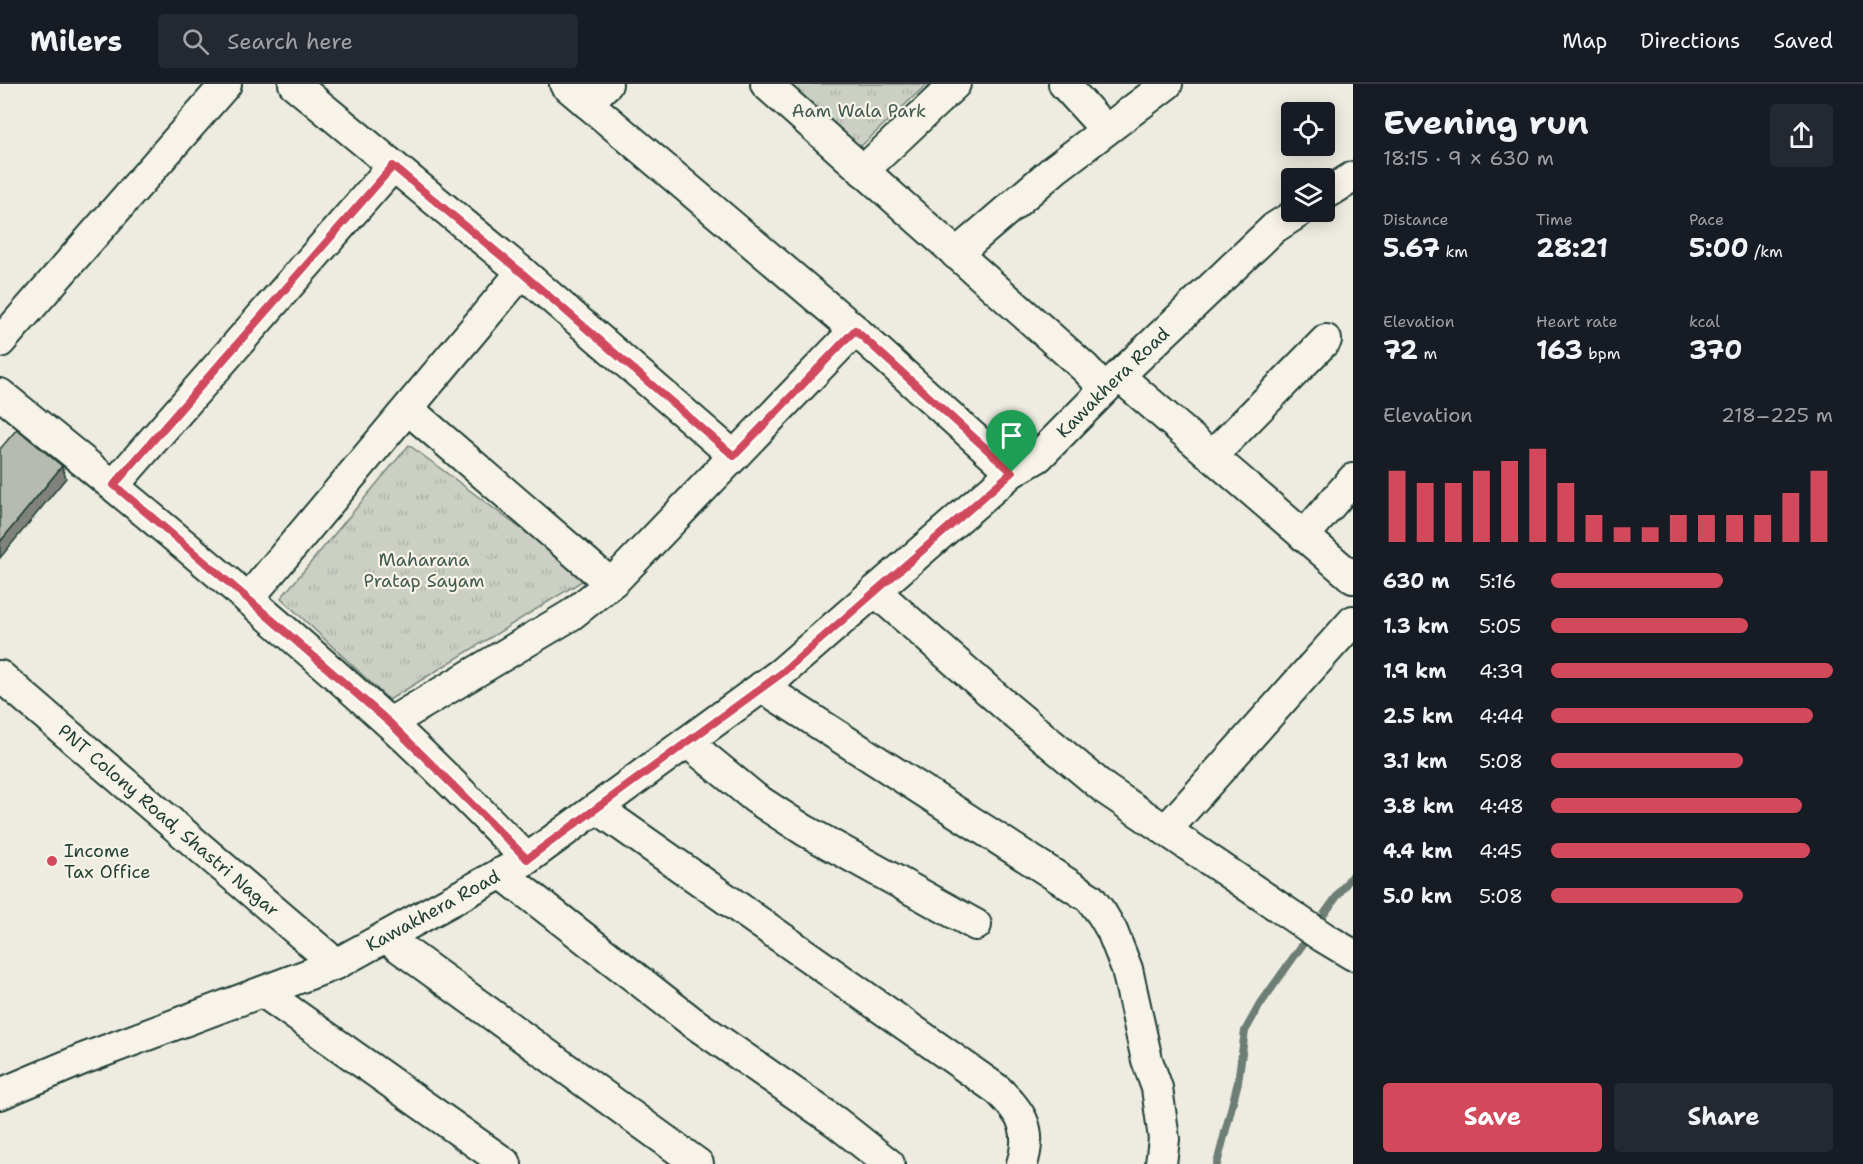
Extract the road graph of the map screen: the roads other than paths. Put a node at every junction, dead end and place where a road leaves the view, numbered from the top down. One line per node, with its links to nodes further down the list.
1 (226, 84): 18 (street)
2 (294, 84): 9 (street)
3 (766, 84): 10 (street)
4 (955, 84): 10 (street)
5 (1064, 84): 8 (street)
6 (1167, 84): 8 (street)
7 (587, 90): 16 (street)
8 (1106, 130): 14 (street)
9 (393, 166): 15 (street); 26 (street)
10 (863, 171): 14 (street)
11 (1353, 177): 12 (street)
12 (1335, 188)
13 (1283, 222): 19 (street, Kawakhera Road)
14 (956, 254): 19 (street)
15 (522, 273): 21 (street); 22 (street)
16 (855, 330): 22 (street); 24 (street)
17 (1326, 340): 23 (street)
18 (0, 342)
19 (1112, 383): 23 (street); 24 (street, Kawakhera Road)
20 (0, 394): 26 (street)
21 (408, 409): 29 (street); 31 (street)
22 (734, 456): 29 (street)
23 (1212, 456): 27 (street)
24 (1012, 472): 30 (street, Kawakhera Road)
25 (1353, 479): 27 (street)
26 (114, 485): 31 (street)
27 (1304, 536): 28 (street)
28 (1353, 578)
29 (610, 583): 35 (street)
30 (875, 591): 34 (street, Kawakhera Road); 38 (street)
31 (248, 599): 35 (street)
32 (1353, 621): 38 (street)
33 (0, 676): 44 (street, PNT Colony Road, Shastri Nagar)
34 (762, 687): 36 (street, Kawakhera Road); 51 (street)
35 (390, 723): 39 (street)
36 (687, 742): 37 (street, Kawakhera Road); 41 (street)
37 (597, 808): 39 (street, Kawakhera Road); 50 (street)
38 (1166, 830): 43 (street)
39 (527, 859): 40 (street, Kawakhera Road)
40 (501, 873): 42 (street, Kawakhera Road); 49 (street)
41 (976, 925)
42 (385, 937): 44 (street, Kawakhera Road); 48 (street)
43 (1353, 955)
44 (336, 964): 45 (street, Kawakhera Road)
45 (263, 992): 46 (street, Kawakhera Road); 47 (street)
46 (0, 1094)
47 (507, 1164)
48 (698, 1164)
49 (889, 1164)
50 (1022, 1164)
51 (1161, 1164)

